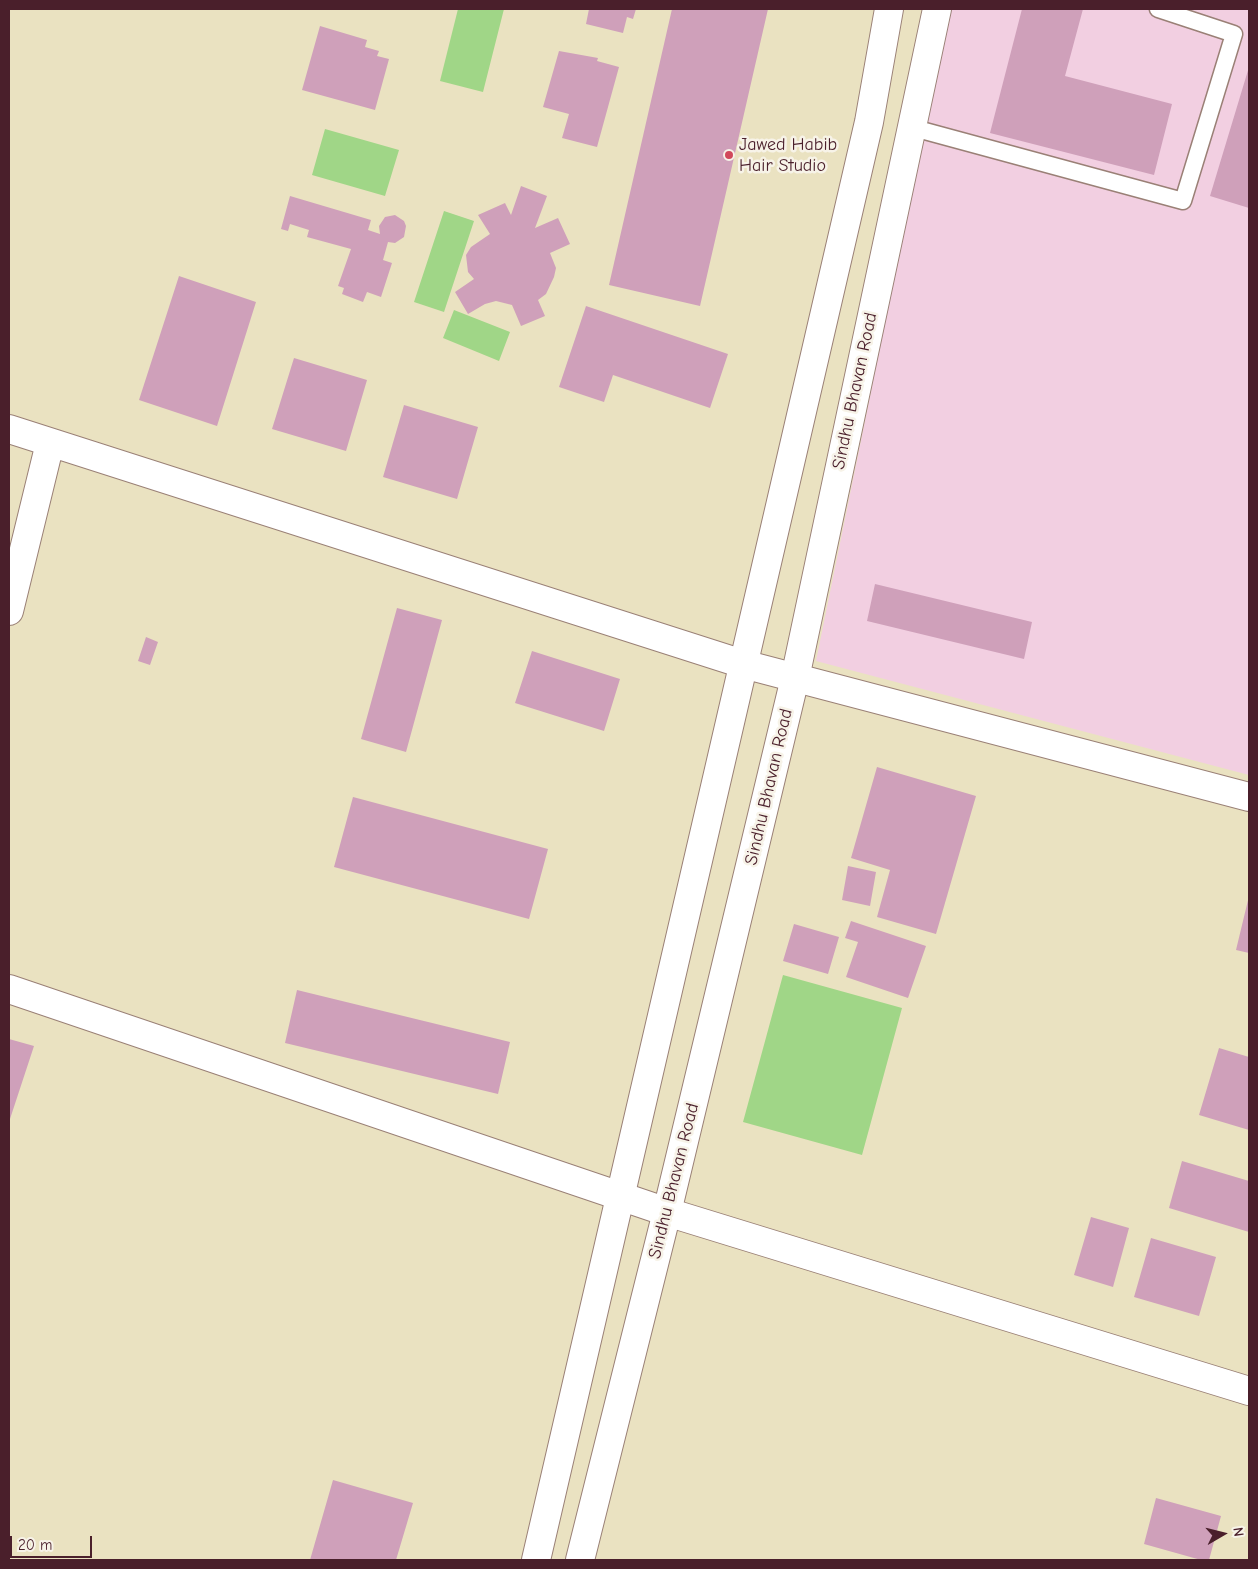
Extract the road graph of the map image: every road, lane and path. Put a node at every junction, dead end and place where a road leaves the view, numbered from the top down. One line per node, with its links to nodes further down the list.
1 (889, 9): 8 (main road)
2 (937, 9): 4 (main road, Sindhu Bhavan Road)
3 (1158, 9): 4 (lane)
4 (910, 127): 9 (main road, Sindhu Bhavan Road)
5 (9, 429): 6 (main road)
6 (50, 443): 7 (main road); 8 (main road)
7 (9, 611)
8 (743, 664): 9 (main road); 12 (main road)
9 (795, 678): 10 (main road); 13 (main road, Sindhu Bhavan Road)
10 (1249, 797)
11 (9, 990): 12 (main road)
12 (621, 1196): 13 (main road); 15 (main road)
13 (667, 1212): 14 (main road); 16 (main road, Sindhu Bhavan Road)
14 (1249, 1391)
15 (536, 1560)
16 (580, 1560)

